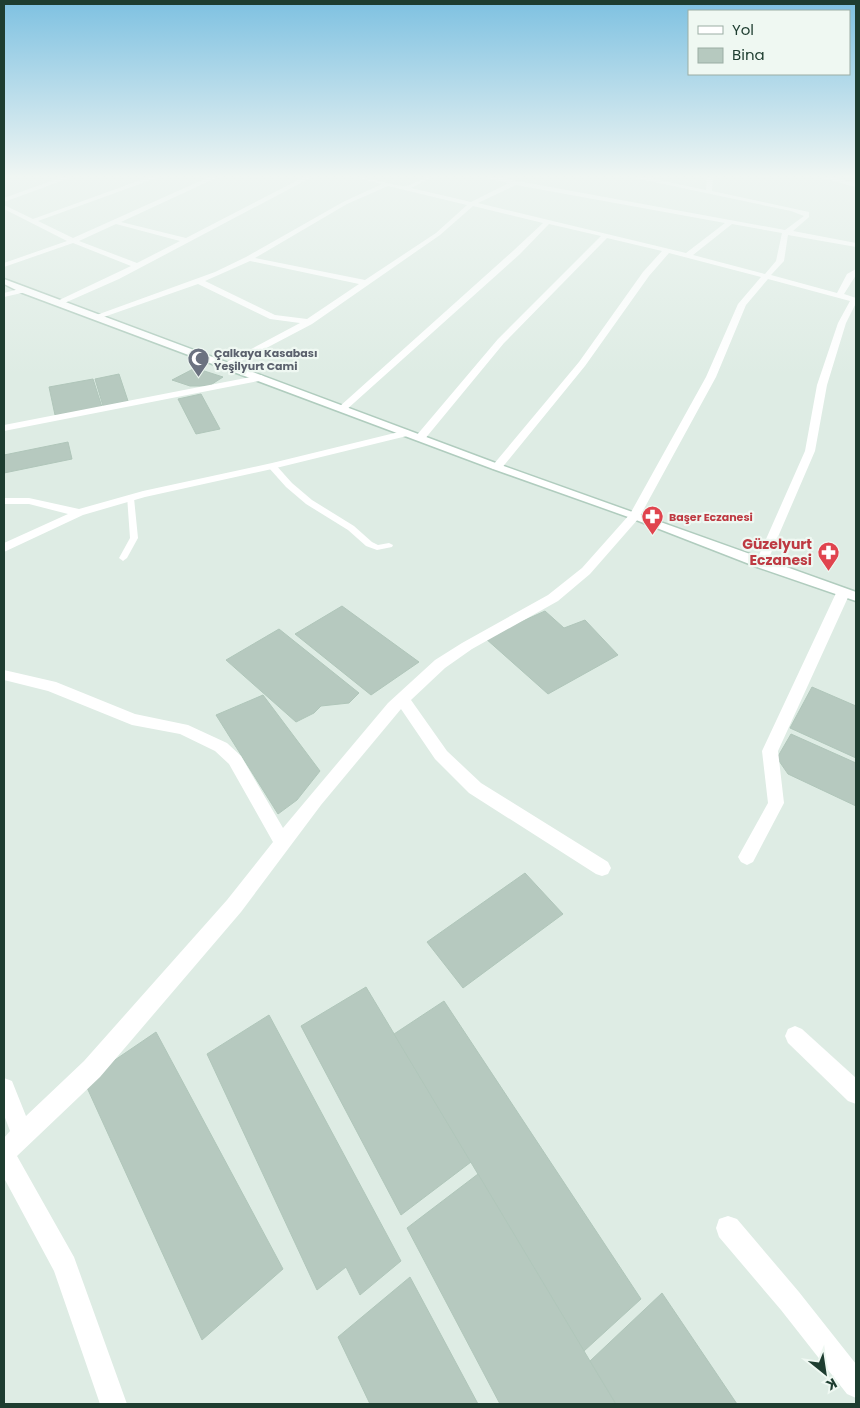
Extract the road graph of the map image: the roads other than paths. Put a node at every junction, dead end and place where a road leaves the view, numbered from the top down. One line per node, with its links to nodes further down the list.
1 (68, 243): 16 (street)
2 (77, 243): 17 (street)
3 (180, 243): 17 (street)
4 (277, 243): 15 (street)
5 (425, 243): 22 (street)
6 (526, 243): 32 (street)
7 (598, 243): 35 (street)
8 (635, 243): 13 (street)
9 (704, 243): 14 (street)
10 (783, 243): 19 (street)
11 (838, 243): 12 (street)
12 (856, 246)
13 (667, 250): 14 (street); 37 (street)
14 (688, 255): 19 (street)
15 (249, 259): 21 (street); 22 (street)
16 (4, 265)
17 (137, 266): 27 (street)
18 (856, 271): 25 (street)
19 (765, 276): 25 (street); 41 (street)
20 (4, 281): 23 (street)
21 (199, 281): 28 (street); 29 (street)
22 (366, 283): 29 (street)
23 (23, 290): 24 (street); 27 (street)
24 (4, 295)
25 (839, 296): 26 (street)
26 (855, 300): 45 (street)
27 (57, 303): 28 (street)
28 (95, 317): 30 (street)
29 (309, 322): 30 (street)
30 (228, 365): 31 (street)
31 (261, 378): 32 (street); 33 (street)
32 (342, 409): 34 (street)
33 (4, 428)
34 (407, 433): 35 (street); 36 (street)
35 (420, 438): 37 (street)
36 (272, 466): 38 (street); 42 (lane)
37 (497, 466): 41 (street)
38 (130, 498): 40 (street); 44 (lane)
39 (4, 501): 40 (street)
40 (79, 513): 43 (street)
41 (636, 516): 45 (street); 48 (street)
42 (389, 544)
43 (4, 548)
44 (123, 558)
45 (761, 564): 46 (street)
46 (849, 595): 50 (street)
47 (4, 675): 49 (street)
48 (402, 699): 49 (street); 51 (street)
49 (283, 843): 55 (street)
50 (747, 857)
51 (602, 868)
52 (795, 1036): 54 (street)
53 (4, 1089): 55 (street)
54 (856, 1093)
55 (22, 1135): 56 (street)
56 (4, 1154): 59 (street)
57 (728, 1228): 58 (street)
58 (856, 1386)
59 (113, 1404)

